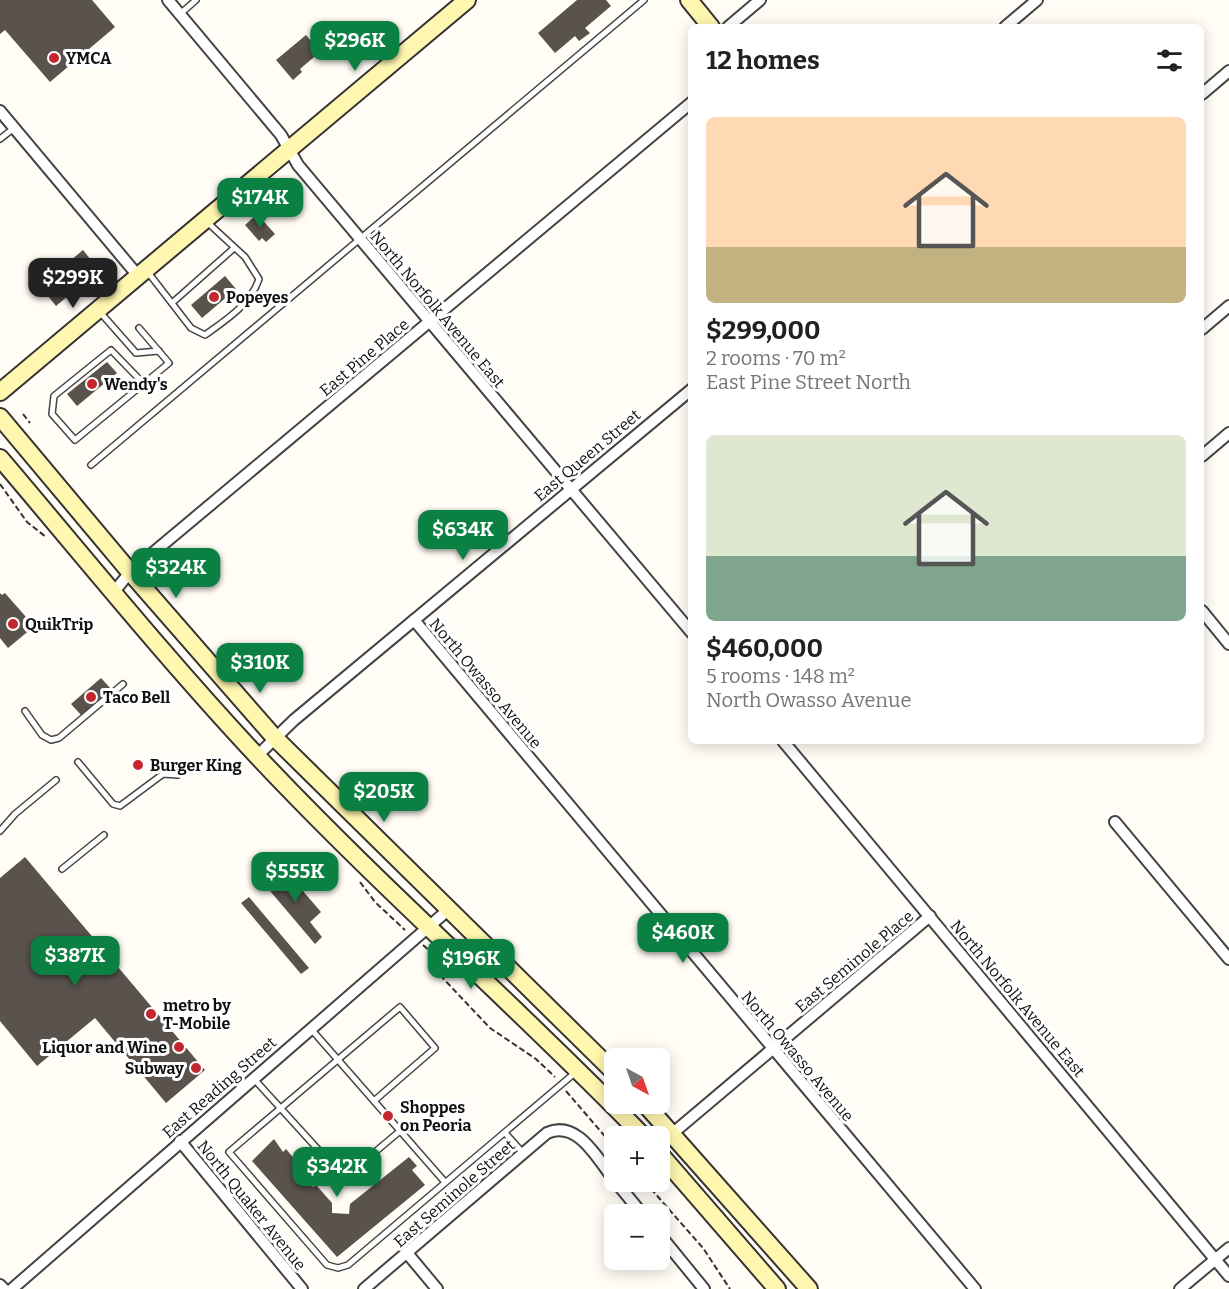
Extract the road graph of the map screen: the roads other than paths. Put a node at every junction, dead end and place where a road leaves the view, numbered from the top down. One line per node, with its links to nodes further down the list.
1 (168, 0): 8 (street, North Norfolk Avenue East)
2 (196, 0): 8 (lane)
3 (467, 0): 18 (main road)
4 (644, 0): 20 (lane)
5 (689, 0): 9 (main road)
6 (760, 0): 10 (street)
7 (1037, 0): 11 (street)
8 (180, 14): 18 (street, North Norfolk Avenue East)
9 (709, 24)
10 (732, 24)
11 (1009, 24)
12 (1229, 71): 13 (street)
13 (1204, 92)
14 (688, 105): 26 (street, East Pine Place)
15 (0, 111): 16 (street)
16 (14, 128): 17 (lane); 22 (street)
17 (0, 139)
18 (289, 150): 19 (main road); 20 (street, North Norfolk Avenue East)
19 (206, 221): 21 (lane); 22 (main road)
20 (360, 238): 26 (street, North Norfolk Avenue East); 37 (lane)
21 (233, 249): 23 (lane); 23 (lane)
22 (143, 274): 23 (lane); 25 (main road)
23 (172, 303)
24 (1229, 306): 27 (street)
25 (99, 310): 29 (lane); 31 (main road)
26 (429, 322): 38 (street, North Norfolk Avenue East); 39 (street, East Pine Place)
27 (1204, 327)
28 (139, 328): 29 (lane)
29 (159, 351): 30 (lane)
30 (144, 384): 30 (lane)
31 (0, 392)
32 (688, 392): 38 (street, East Queen Street)
33 (0, 417): 39 (main road)
34 (1229, 433): 35 (street)
35 (1204, 454)
36 (0, 458): 40 (main road)
37 (91, 465)
38 (570, 489): 42 (street, East Queen Street); 43 (street, North Norfolk Avenue East)
39 (130, 572): 40 (street, East Pine Place); 47 (main road)
40 (114, 592): 49 (main road)
41 (1204, 613): 44 (street)
42 (414, 620): 47 (street, East Queen Street); 62 (street, North Owasso Avenue)
43 (688, 628)
44 (1229, 644)
45 (123, 684): 46 (lane)
46 (25, 711)
47 (274, 737): 49 (street, East Queen Street); 57 (main road)
48 (786, 744): 58 (street, North Norfolk Avenue East)
49 (257, 756): 59 (main road)
50 (78, 762): 51 (lane)
51 (178, 775)
52 (56, 780): 54 (lane)
53 (1115, 822): 60 (street)
54 (0, 831)
55 (104, 835): 56 (lane)
56 (62, 869)
57 (448, 910): 59 (street, East Reading Street); 64 (main road)
58 (930, 916): 62 (street, East Seminole Place); 85 (street, North Norfolk Avenue East)
59 (429, 926): 61 (street, East Reading Street); 65 (main road)
60 (1229, 959)
61 (310, 1028): 63 (lane); 66 (street, East Reading Street)
62 (773, 1049): 73 (street, East Seminole Place); 96 (street, North Owasso Avenue)
63 (338, 1059): 67 (lane); 67 (lane); 68 (lane)
64 (604, 1062)
65 (579, 1070): 70 (main road); 72 (lane)
66 (253, 1078): 68 (lane); 75 (street, East Reading Street)
67 (374, 1101): 71 (lane)
68 (280, 1108): 71 (lane); 79 (lane)
69 (655, 1114): 73 (main road)
70 (633, 1126)
71 (400, 1131): 79 (lane)
72 (505, 1133): 76 (lane); 79 (lane)
73 (674, 1133): 74 (street, East Seminole Place); 95 (main road)
74 (670, 1136)
75 (180, 1141): 89 (street, East Reading Street); 90 (street, North Quaker Avenue)
76 (523, 1153): 78 (street, East Seminole Street); 84 (street, East Seminole Street)
77 (670, 1166): 94 (main road)
78 (604, 1169)
79 (444, 1181)
80 (623, 1192): 81 (street)
81 (634, 1204)
82 (670, 1247): 93 (street)
83 (1229, 1248): 85 (street)
84 (407, 1253): 91 (street, East Seminole Street); 92 (street)
85 (1215, 1259): 86 (street, North Norfolk Avenue East); 97 (street)
86 (1229, 1276)
87 (0, 1285): 88 (street)
88 (4, 1289)
89 (12, 1289)
90 (302, 1289)
91 (364, 1289)
92 (437, 1289)
93 (704, 1289)
94 (777, 1289)
95 (809, 1289)
96 (975, 1289)
97 (1180, 1289)

